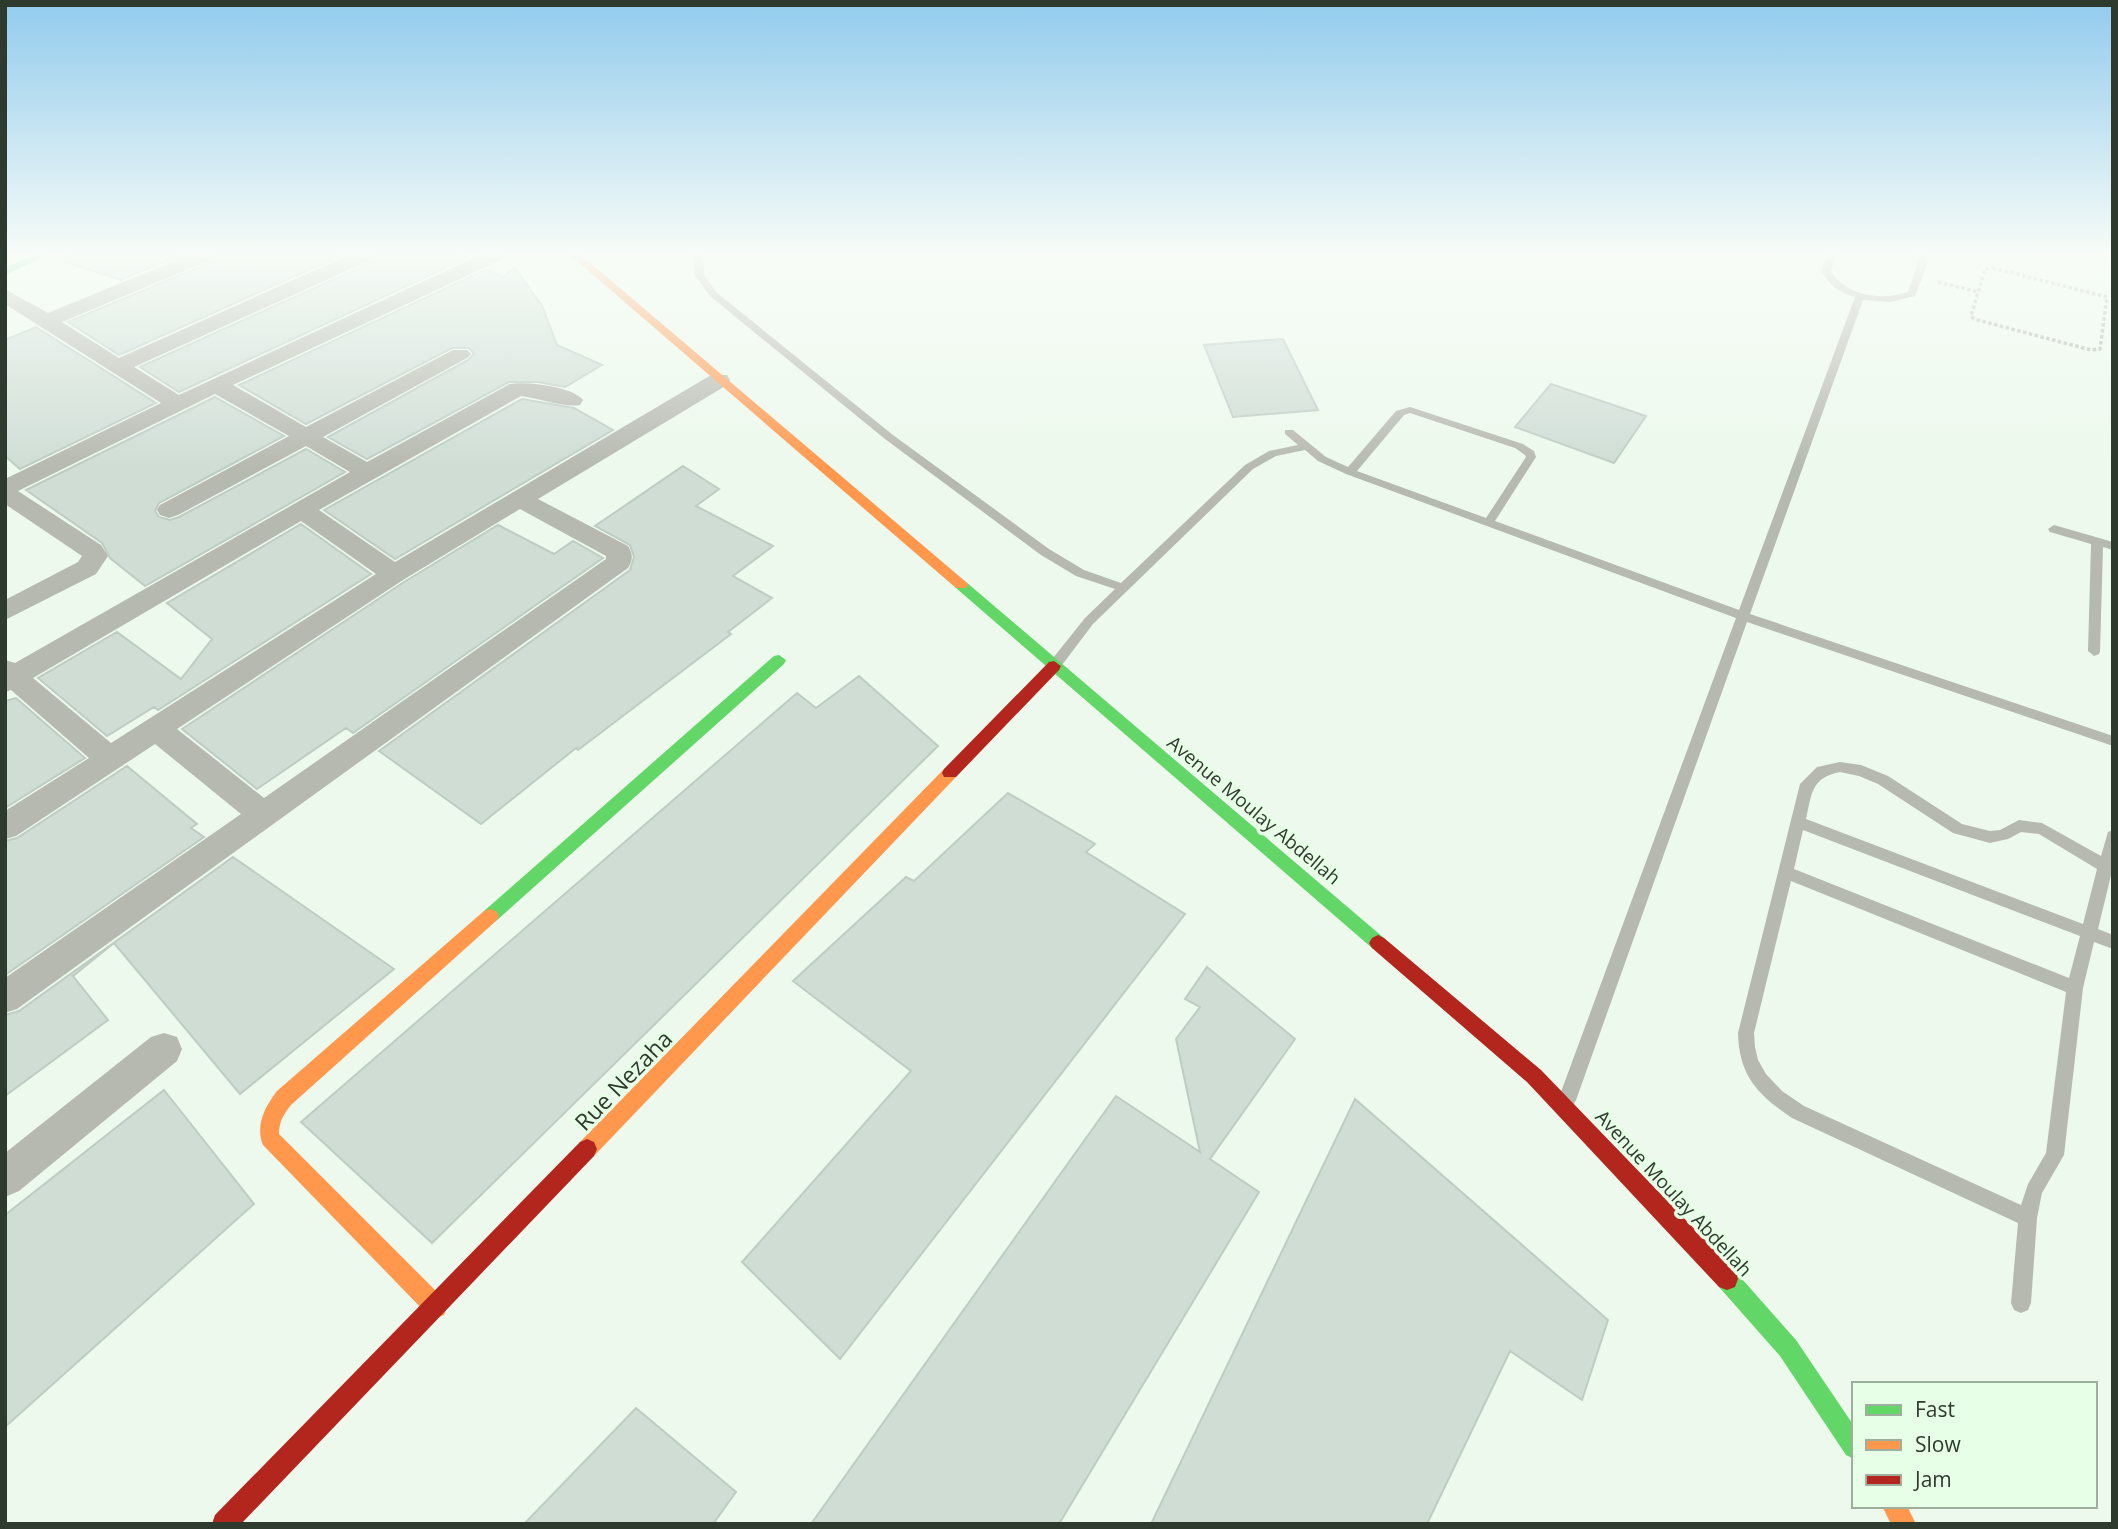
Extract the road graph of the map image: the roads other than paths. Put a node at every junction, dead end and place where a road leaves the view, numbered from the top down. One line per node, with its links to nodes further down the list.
1 (55, 326): 8 (street)
2 (207, 326): 8 (street)
3 (342, 326): 10 (street)
4 (657, 326): 9 (main road, Avenue Moulay Abdellah)
5 (752, 326): 27 (lane)
6 (1849, 326): 29 (lane)
7 (460, 354): 14 (street)
8 (118, 366): 12 (street)
9 (719, 380): 19 (street); 32 (main road, Avenue Moulay Abdellah)
10 (216, 385): 12 (street); 14 (street)
11 (572, 400): 16 (street)
12 (178, 404): 18 (street)
13 (1289, 432): 15 (lane)
14 (306, 437): 16 (street); 21 (street)
15 (1304, 447): 17 (lane); 27 (lane)
16 (367, 472): 20 (street)
17 (1350, 472): 22 (lane); 22 (lane)
18 (10, 481): 28 (street)
19 (520, 499): 26 (street); 37 (street)
20 (300, 509): 26 (street); 33 (street)
21 (169, 510)
22 (1488, 523): 29 (lane)
23 (2053, 529): 24 (lane)
24 (2097, 542): 25 (lane); 30 (lane)
25 (2113, 546)
26 (394, 574): 34 (street)
27 (1124, 588): 32 (lane)
28 (5, 611)
29 (1743, 616): 35 (lane); 48 (lane)
30 (2094, 651)
31 (779, 660): 52 (main road)
32 (1054, 666): 48 (main road, Avenue Moulay Abdellah); 52 (main road, Rue Nezaha)
33 (8, 677): 36 (street)
34 (155, 728): 36 (street); 37 (street)
35 (2113, 741)
36 (109, 758): 39 (street)
37 (261, 813): 46 (street)
38 (1798, 822): 41 (lane); 42 (lane); 43 (lane)
39 (5, 827)
40 (2113, 836): 41 (lane)
41 (2104, 866): 43 (lane)
42 (1786, 872): 45 (lane); 50 (lane)
43 (2088, 933): 44 (lane); 45 (lane)
44 (2113, 942)
45 (2075, 988): 50 (lane)
46 (5, 998)
47 (164, 1049): 49 (street)
48 (1564, 1108): 53 (main road, Avenue Moulay Abdellah)
49 (5, 1178)
50 (2028, 1218): 51 (lane)
51 (2021, 1303)
52 (436, 1307): 55 (main road, Rue Nezaha)
53 (1852, 1444)
54 (1895, 1508): 56 (main road)
55 (224, 1524)
56 (1904, 1524)

